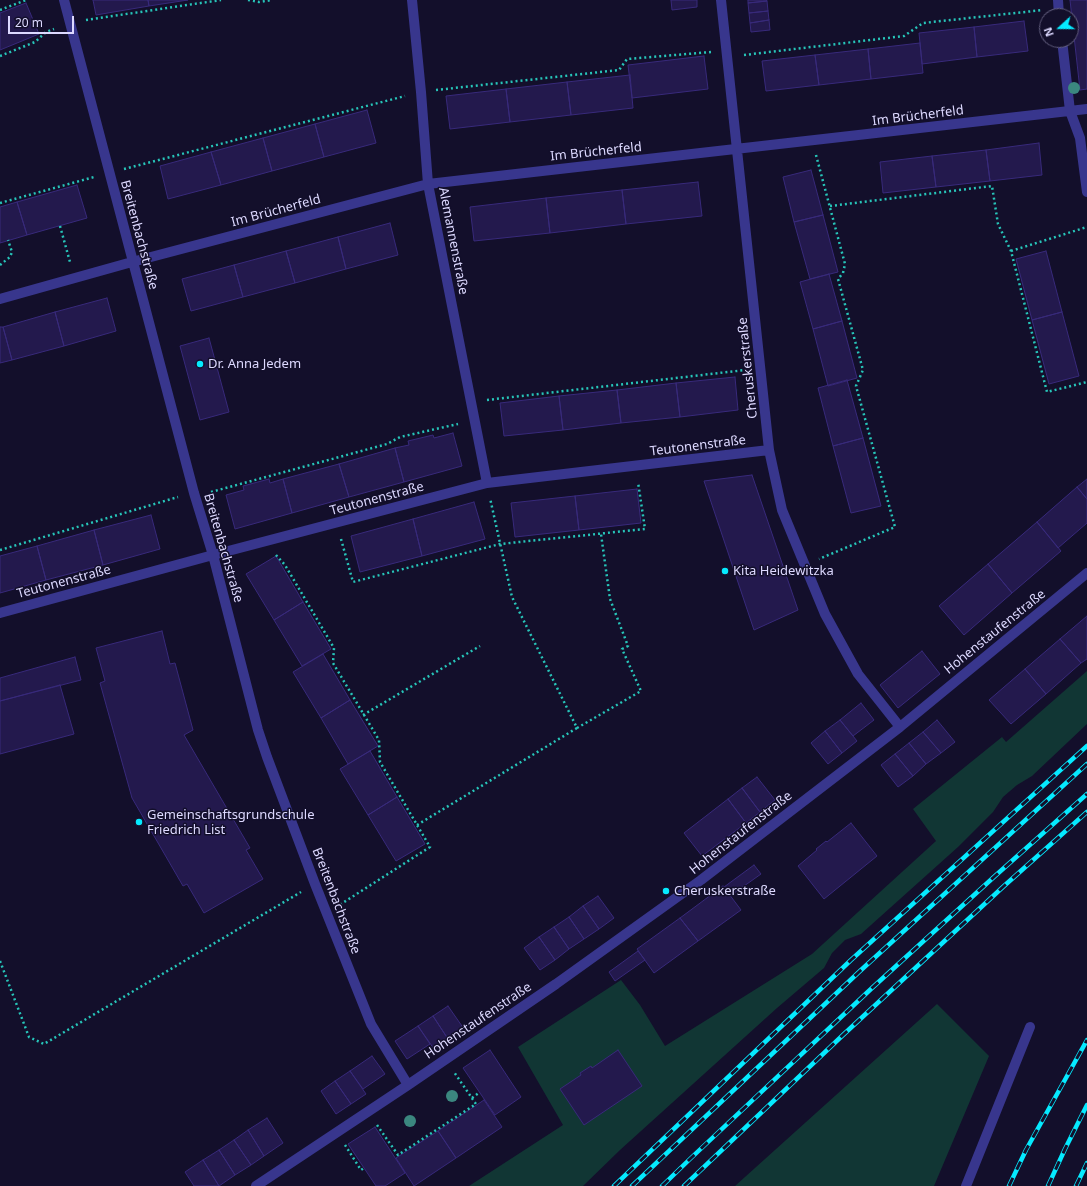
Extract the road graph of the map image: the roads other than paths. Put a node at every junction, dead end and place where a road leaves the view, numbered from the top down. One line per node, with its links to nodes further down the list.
1 (64, 0): 10 (street, Breitenbachstraße)
2 (412, 0): 8 (street, Alemannenstraße)
3 (721, 0): 7 (street, Cheruskerstraße)
4 (1063, 48): 6 (street)
5 (1087, 109): 6 (street, Im Brücherfeld)
6 (1070, 111): 7 (street, Im Brücherfeld); 9 (street)
7 (737, 149): 8 (street, Im Brücherfeld); 12 (street, Cheruskerstraße)
8 (428, 184): 10 (street, Im Brücherfeld); 13 (street, Alemannenstraße)
9 (1087, 192)
10 (132, 262): 11 (street, Im Brücherfeld); 14 (street, Breitenbachstraße)
11 (0, 299)
12 (770, 450): 13 (street, Teutonenstraße); 17 (street, Cheruskerstraße)
13 (487, 483): 14 (street, Teutonenstraße)
14 (213, 555): 16 (street, Teutonenstraße); 19 (street, Breitenbachstraße)
15 (1087, 573): 17 (street, Hohenstaufenstraße)
16 (0, 613)
17 (900, 726): 19 (street, Hohenstaufenstraße)
18 (1030, 1027): 21 (street)
19 (408, 1084): 20 (street, Hohenstaufenstraße)
20 (256, 1186)
21 (966, 1186)

